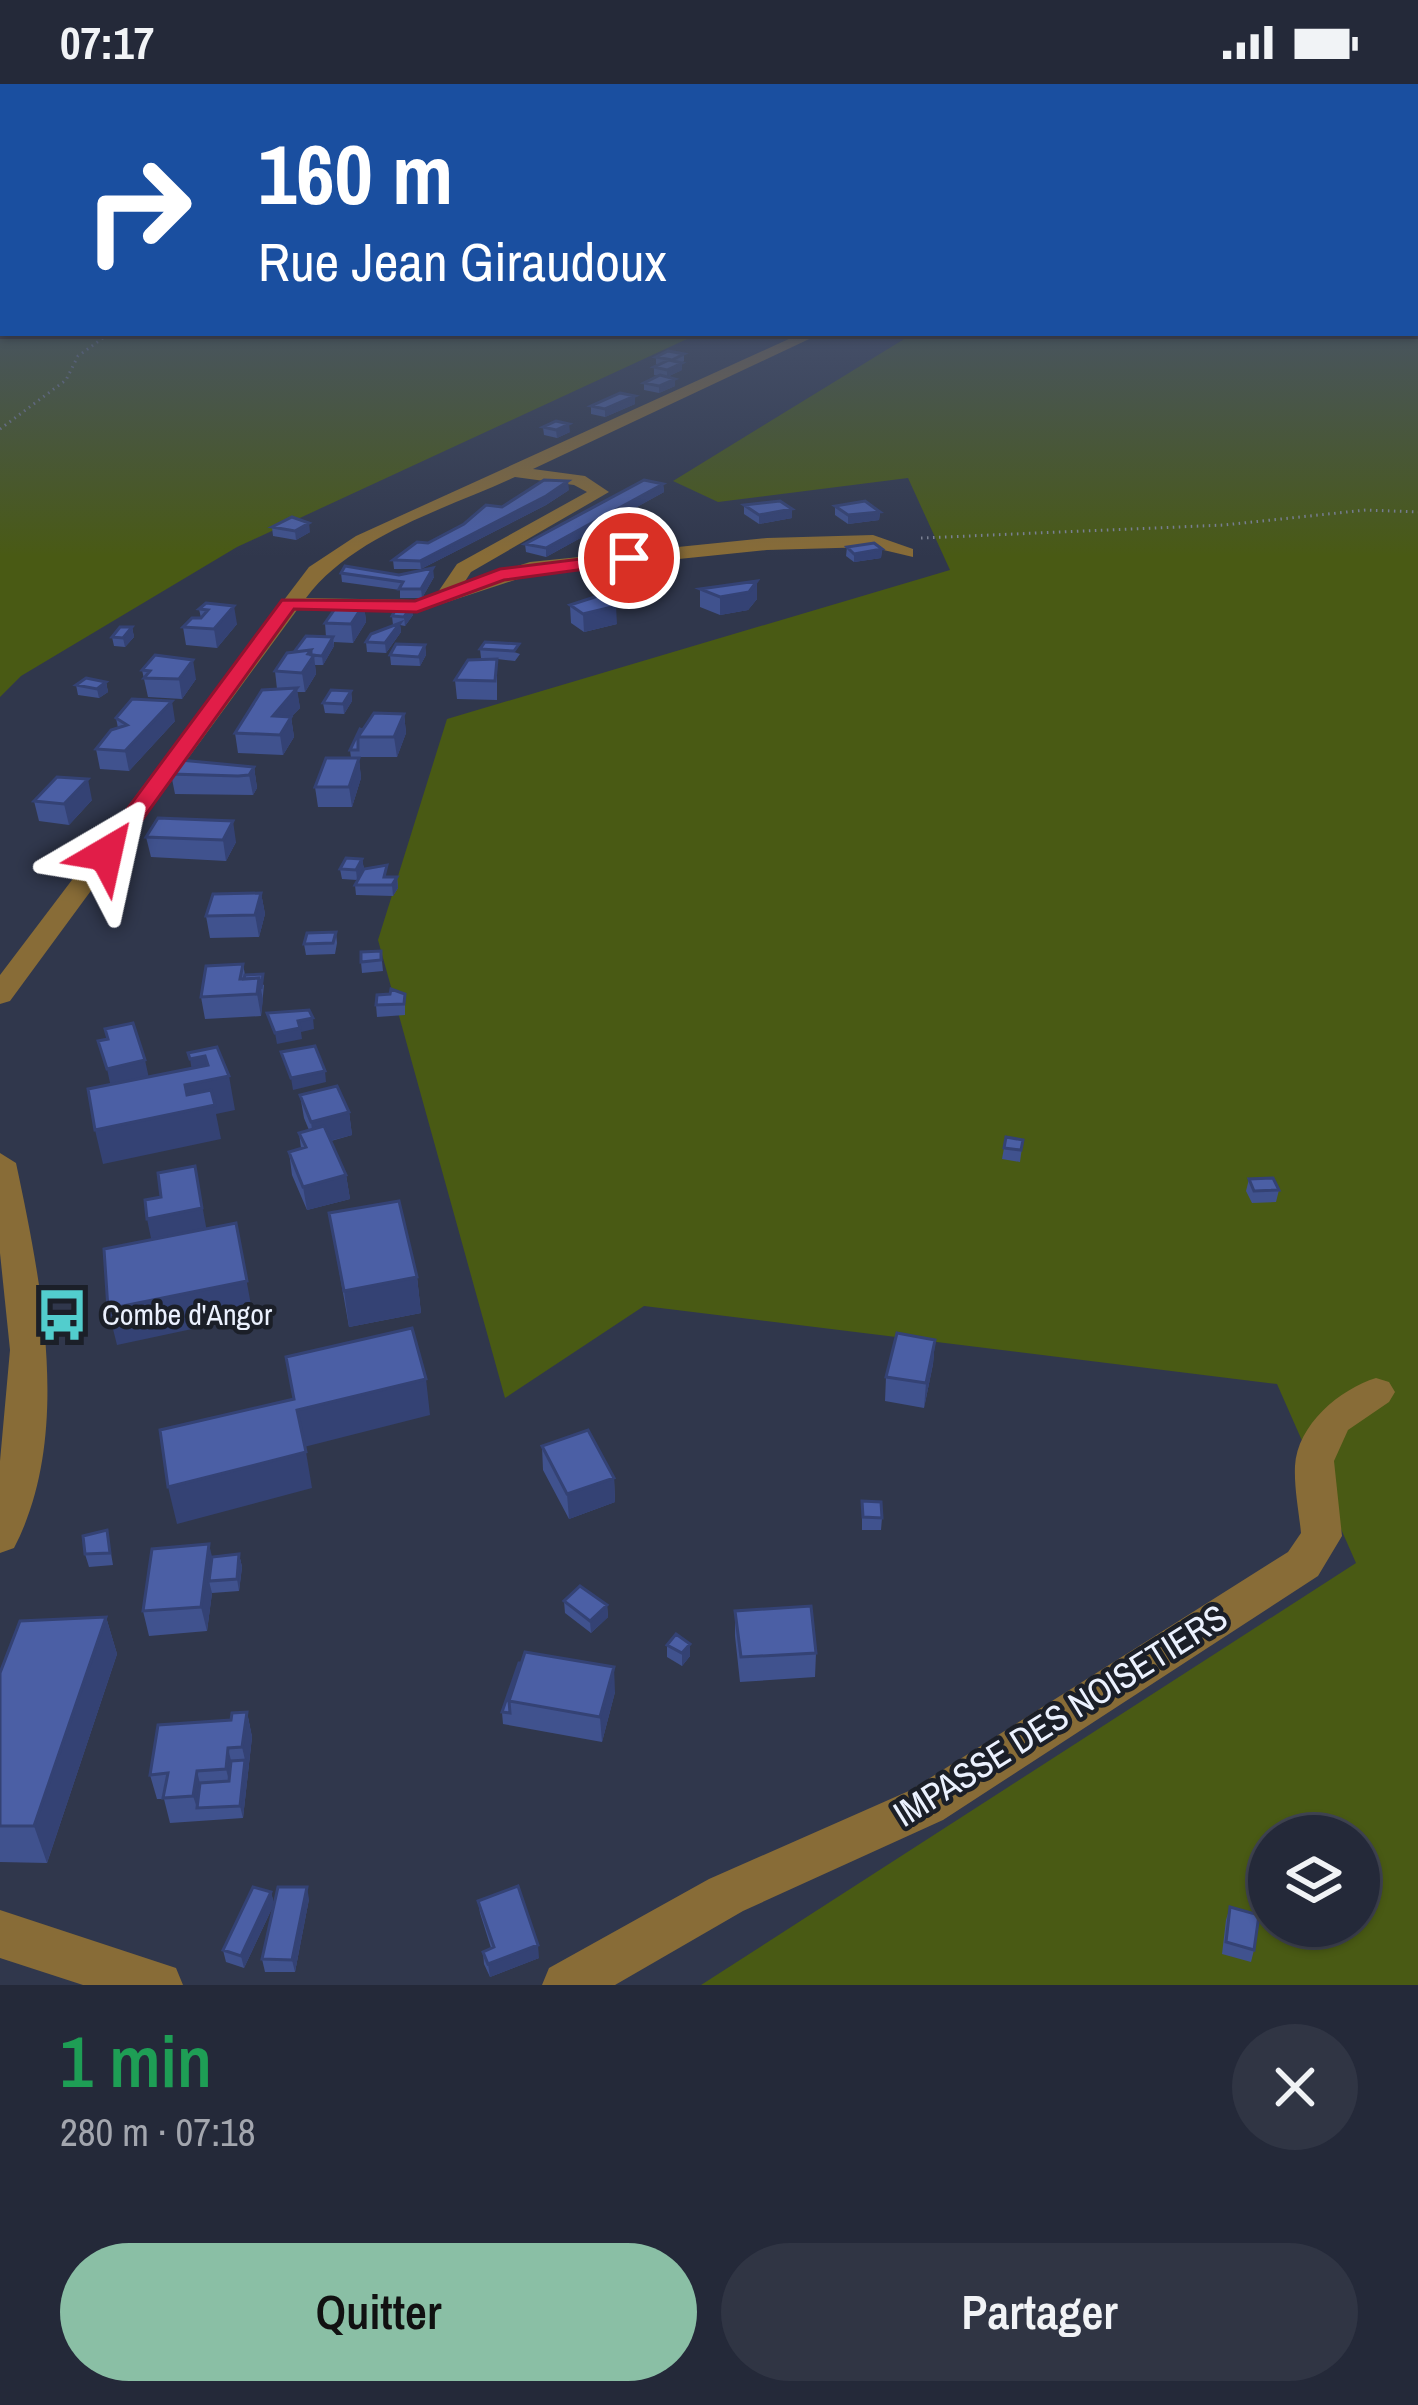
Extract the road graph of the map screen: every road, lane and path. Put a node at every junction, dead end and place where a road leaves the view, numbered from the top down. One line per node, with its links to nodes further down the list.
1 (66, 380): 3 (path)
2 (715, 380): 4 (street)
3 (0, 429)
4 (518, 472): 8 (street); 9 (street)
5 (1418, 512): 6 (path)
6 (873, 541): 7 (street); 8 (street)
7 (906, 553)
8 (445, 596): 9 (street)
9 (289, 604): 10 (street)
10 (0, 995)
11 (0, 1162): 12 (street)
12 (6, 1221): 14 (street)
13 (1376, 1392): 17 (street, IMPASSE DES NOISETIERS)
14 (0, 1537)
15 (0, 1934): 16 (street)
16 (158, 1985)
17 (567, 1985)

